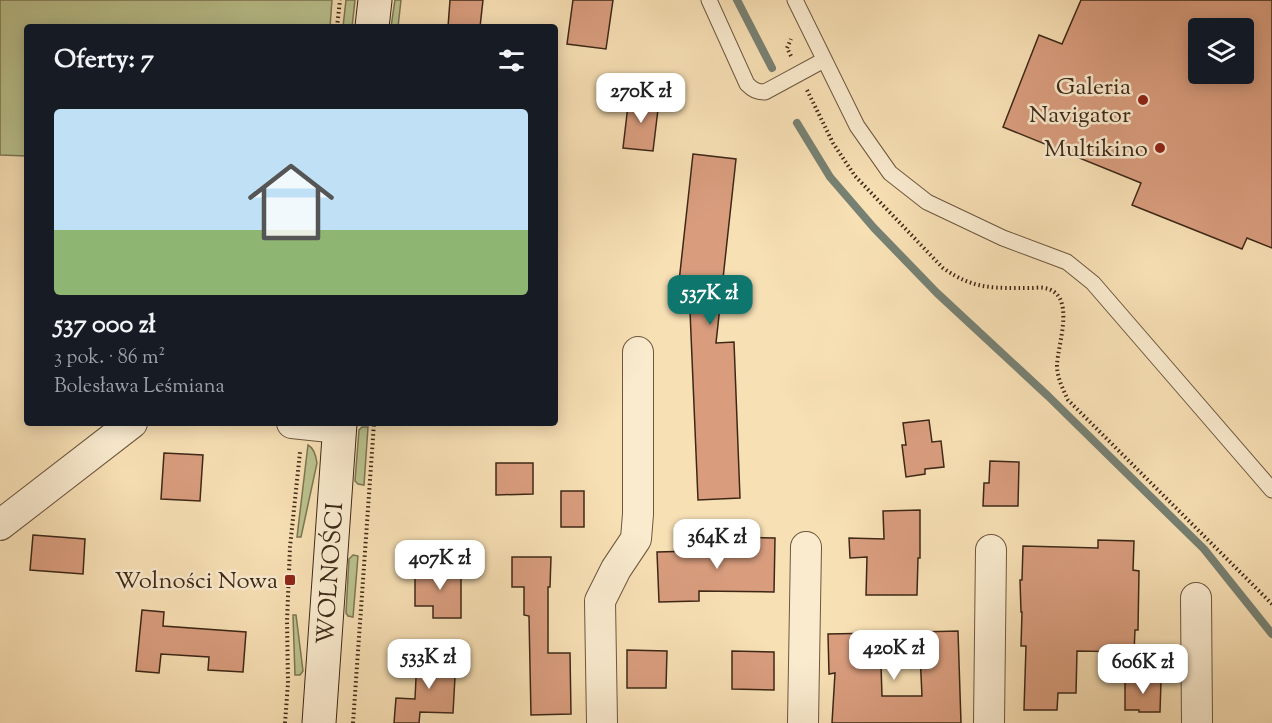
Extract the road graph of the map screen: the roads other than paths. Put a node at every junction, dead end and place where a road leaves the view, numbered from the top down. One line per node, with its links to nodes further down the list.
1 (375, 0): 4 (main road)
2 (709, 0): 5 (lane)
3 (795, 0): 5 (lane)
4 (372, 24)
5 (825, 60): 9 (lane)
6 (638, 352): 15 (street)
7 (128, 426): 10 (street)
8 (340, 426): 14 (main road, WOLNOŚCI)
9 (1272, 490)
10 (0, 525)
11 (806, 547): 16 (street)
12 (991, 550): 17 (street)
13 (1196, 598): 18 (street)
14 (319, 723)
15 (602, 723)
16 (803, 723)
17 (989, 723)
18 (1197, 723)

